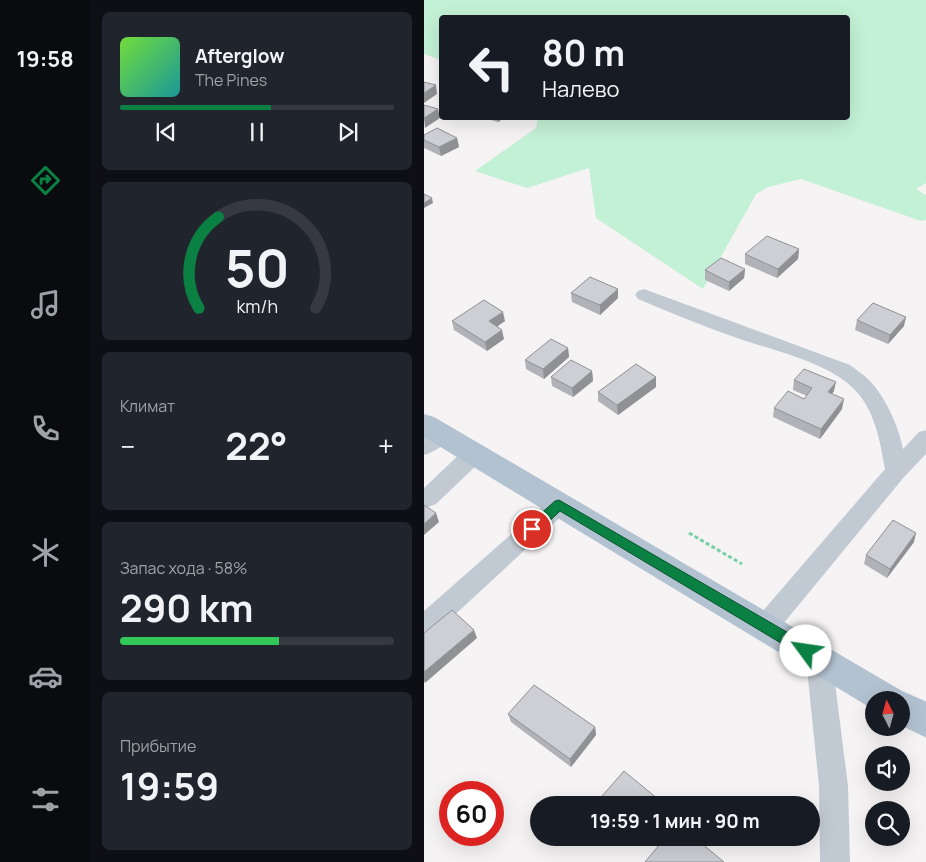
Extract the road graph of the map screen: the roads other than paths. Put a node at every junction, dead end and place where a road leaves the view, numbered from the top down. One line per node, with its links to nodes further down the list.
1 (644, 296): 5 (street)
2 (430, 435): 4 (main road)
3 (926, 438): 5 (street)
4 (474, 454): 6 (street); 7 (main road)
5 (896, 471): 9 (street)
6 (428, 498)
7 (559, 504): 8 (street); 9 (main road)
8 (424, 627)
9 (765, 627): 10 (main road)
10 (819, 659): 11 (main road); 14 (street)
11 (874, 691)
12 (910, 712): 13 (main road)
13 (926, 722)
14 (835, 862)

